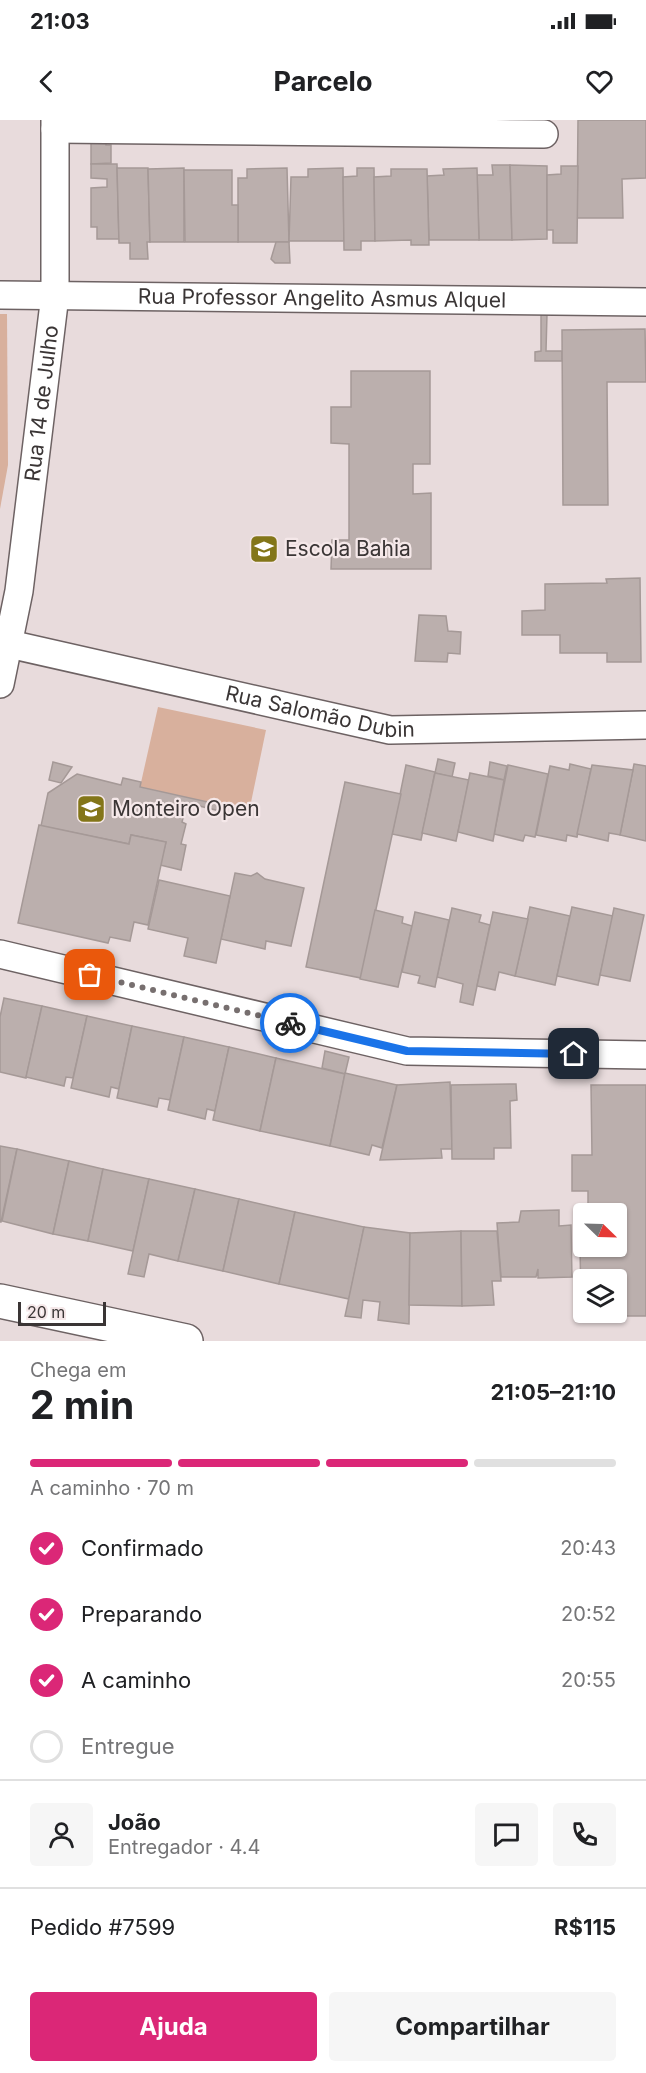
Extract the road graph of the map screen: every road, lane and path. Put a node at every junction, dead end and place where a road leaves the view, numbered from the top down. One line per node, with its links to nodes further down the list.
1 (55, 125): 2 (street); 4 (street, Rua 14 de Julho)
2 (544, 134)
3 (0, 295): 4 (street, Rua Professor Angelito Asmus Alquel)
4 (56, 295): 5 (street, Rua Professor Angelito Asmus Alquel); 6 (street, Rua 14 de Julho)
5 (646, 302)
6 (4, 644): 7 (street, Rua 14 de Julho); 8 (street, Rua Salomão Dubin)
7 (0, 684)
8 (646, 725)
9 (0, 954): 10 (street)
10 (646, 1055)
11 (0, 1301): 12 (street)
12 (186, 1341)

